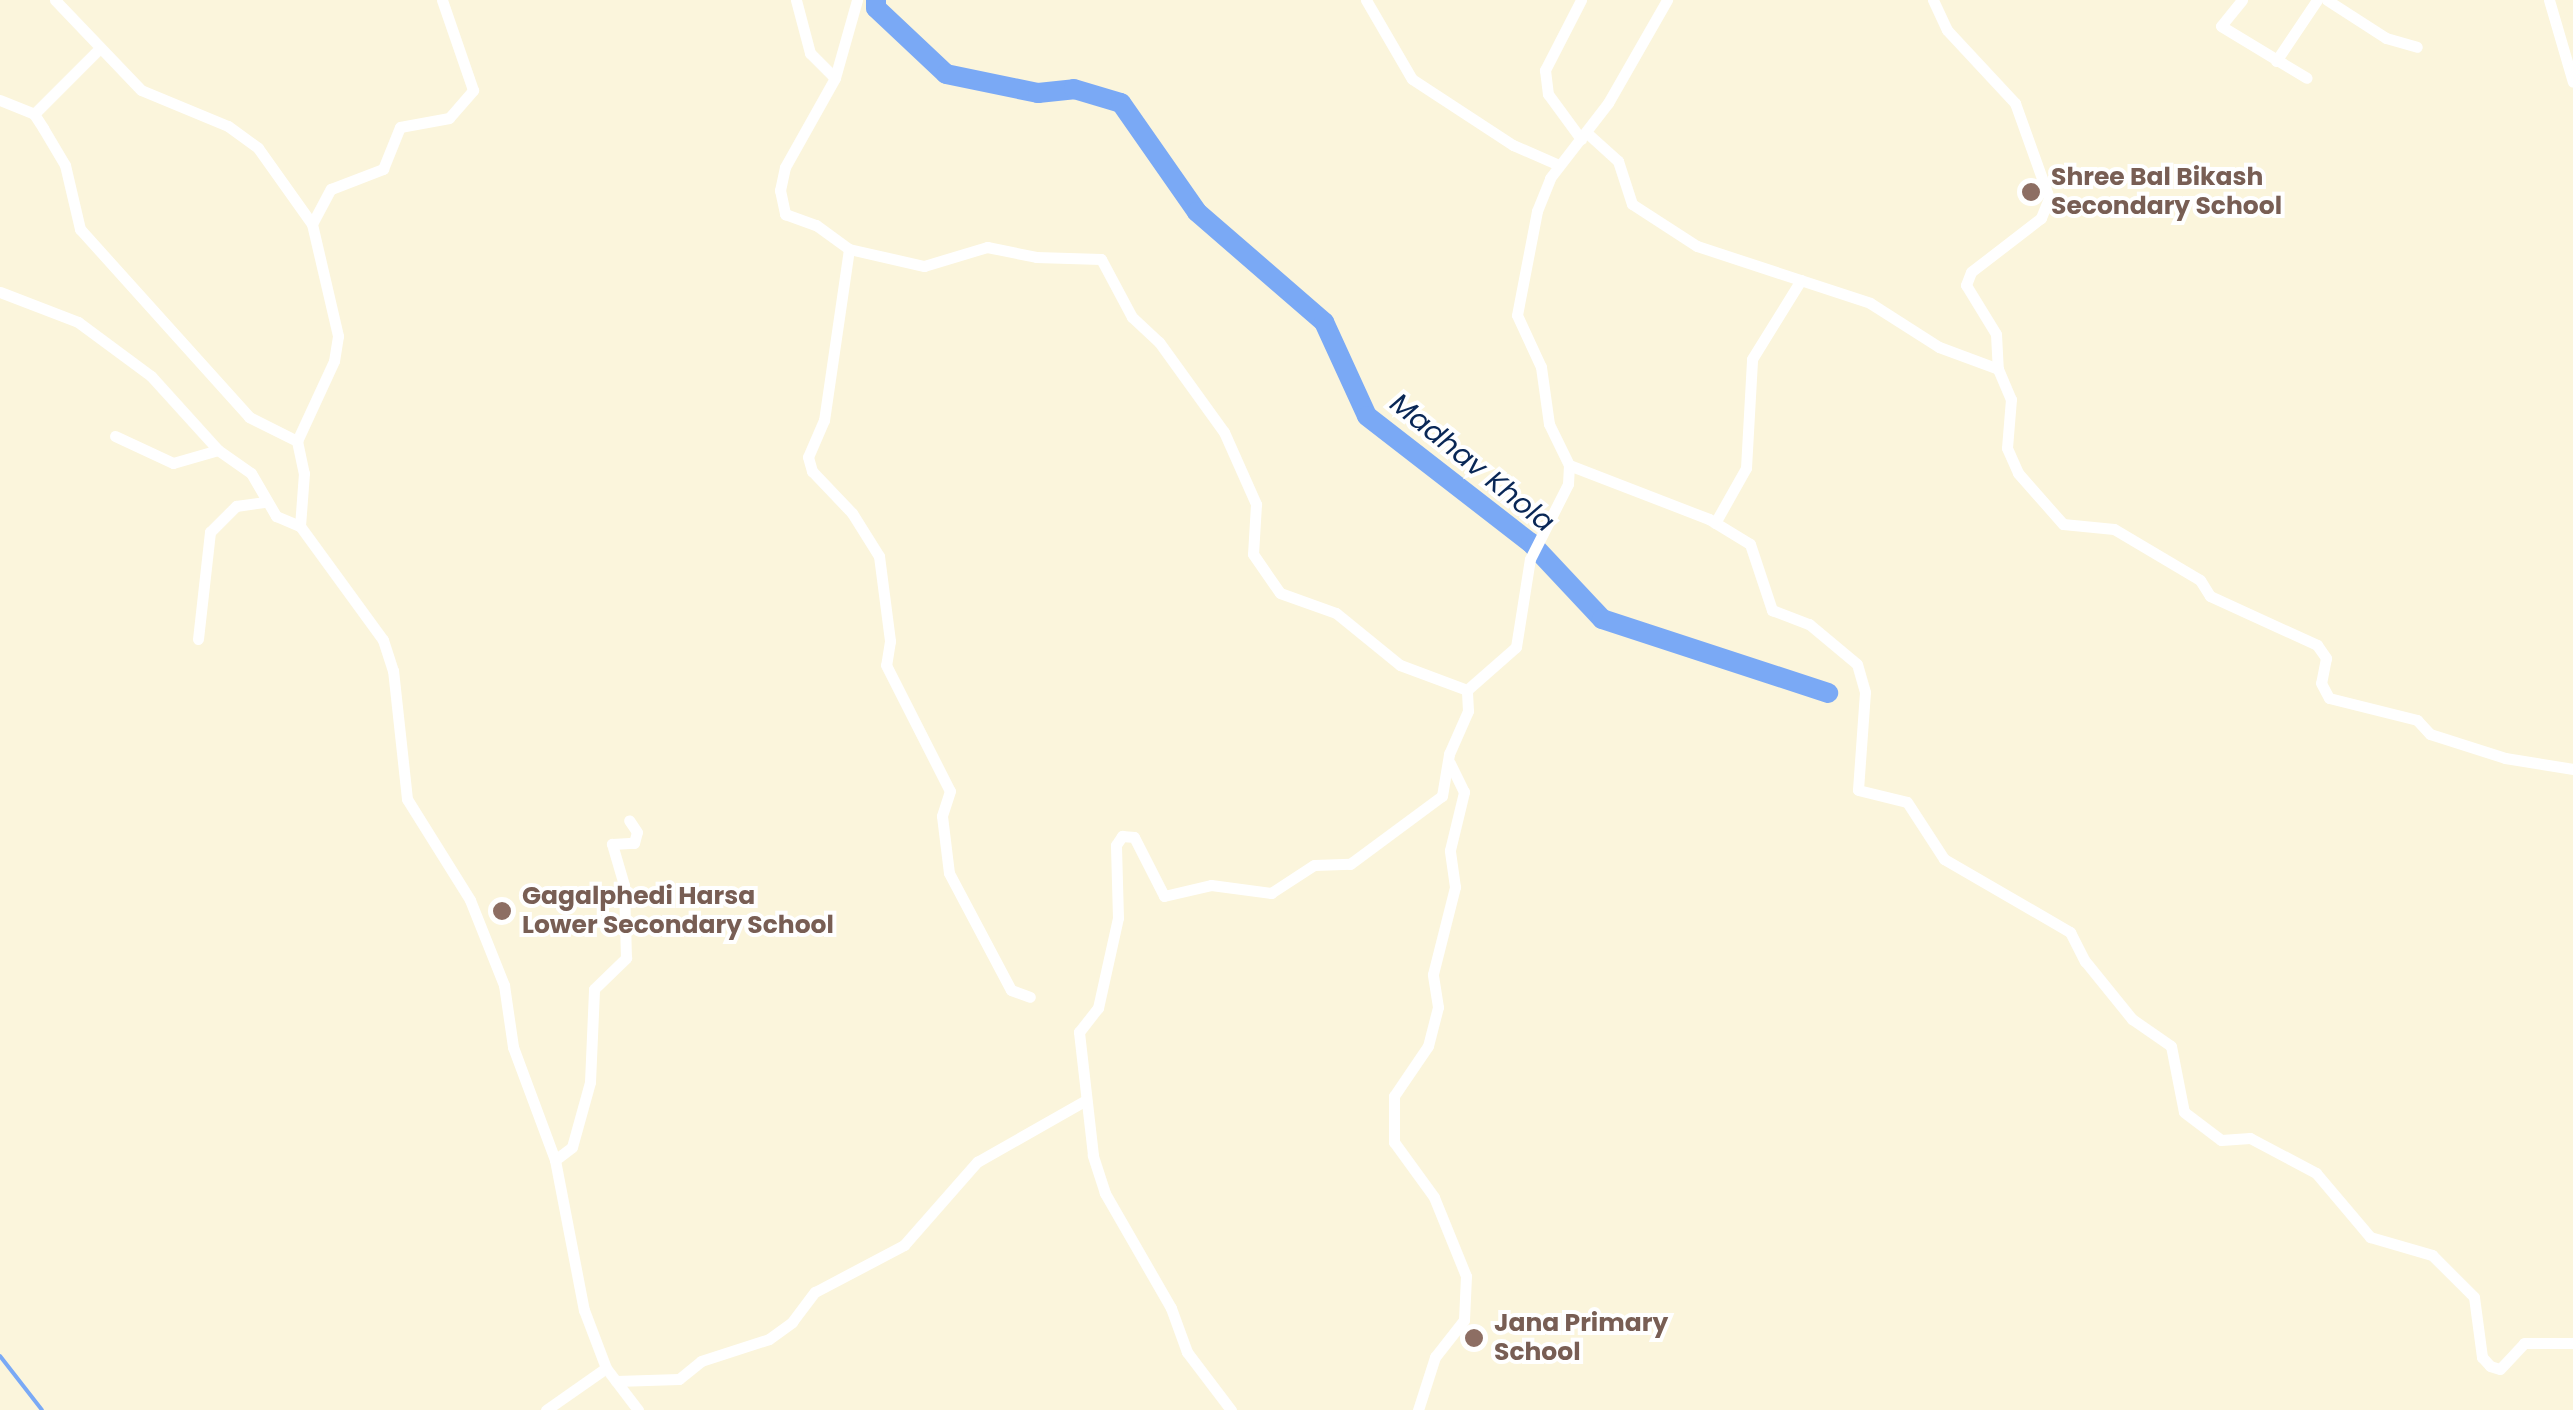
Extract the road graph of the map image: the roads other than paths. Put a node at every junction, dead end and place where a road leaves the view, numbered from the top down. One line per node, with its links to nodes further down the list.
1 (55, 0): 14 (street)
2 (442, 0): 23 (street)
3 (796, 0): 16 (street)
4 (857, 0): 16 (street)
5 (1366, 0): 22 (street)
6 (1580, 0): 21 (street)
7 (1667, 0): 21 (street)
8 (1933, 0): 27 (street)
9 (2242, 0): 15 (street)
10 (2317, 0): 15 (street)
11 (2328, 0): 13 (street)
12 (2549, 0): 18 (street)
13 (2417, 46)
14 (98, 50): 20 (street); 23 (street)
15 (2276, 61): 17 (street)
16 (835, 78): 24 (street)
17 (2307, 78)
18 (2573, 82)
19 (0, 100): 20 (street)
20 (34, 114): 29 (street)
21 (1584, 136): 22 (street); 25 (street)
22 (1559, 165): 31 (street)
23 (312, 224): 29 (street)
24 (848, 249): 36 (street); 40 (street)
25 (1801, 280): 27 (street); 33 (street)
26 (0, 292): 30 (street)
27 (1998, 369): 38 (street)
28 (115, 436): 30 (street)
29 (298, 441): 34 (street)
30 (218, 450): 32 (street)
31 (1570, 465): 33 (street); 36 (street)
32 (264, 502): 34 (street); 35 (street)
33 (1715, 523): 43 (street)
34 (300, 526): 42 (street)
35 (198, 638)
36 (1467, 690): 37 (street)
37 (1450, 763): 41 (street); 49 (street)
38 (2573, 769)
39 (628, 820): 42 (street)
40 (1030, 997)
41 (1086, 1100): 45 (street); 48 (street)
42 (555, 1160): 44 (street)
43 (2573, 1343)
44 (606, 1368): 45 (street); 46 (street)
45 (616, 1381): 47 (street)
46 (546, 1410)
47 (638, 1410)
48 (1231, 1410)
49 (1418, 1410)

